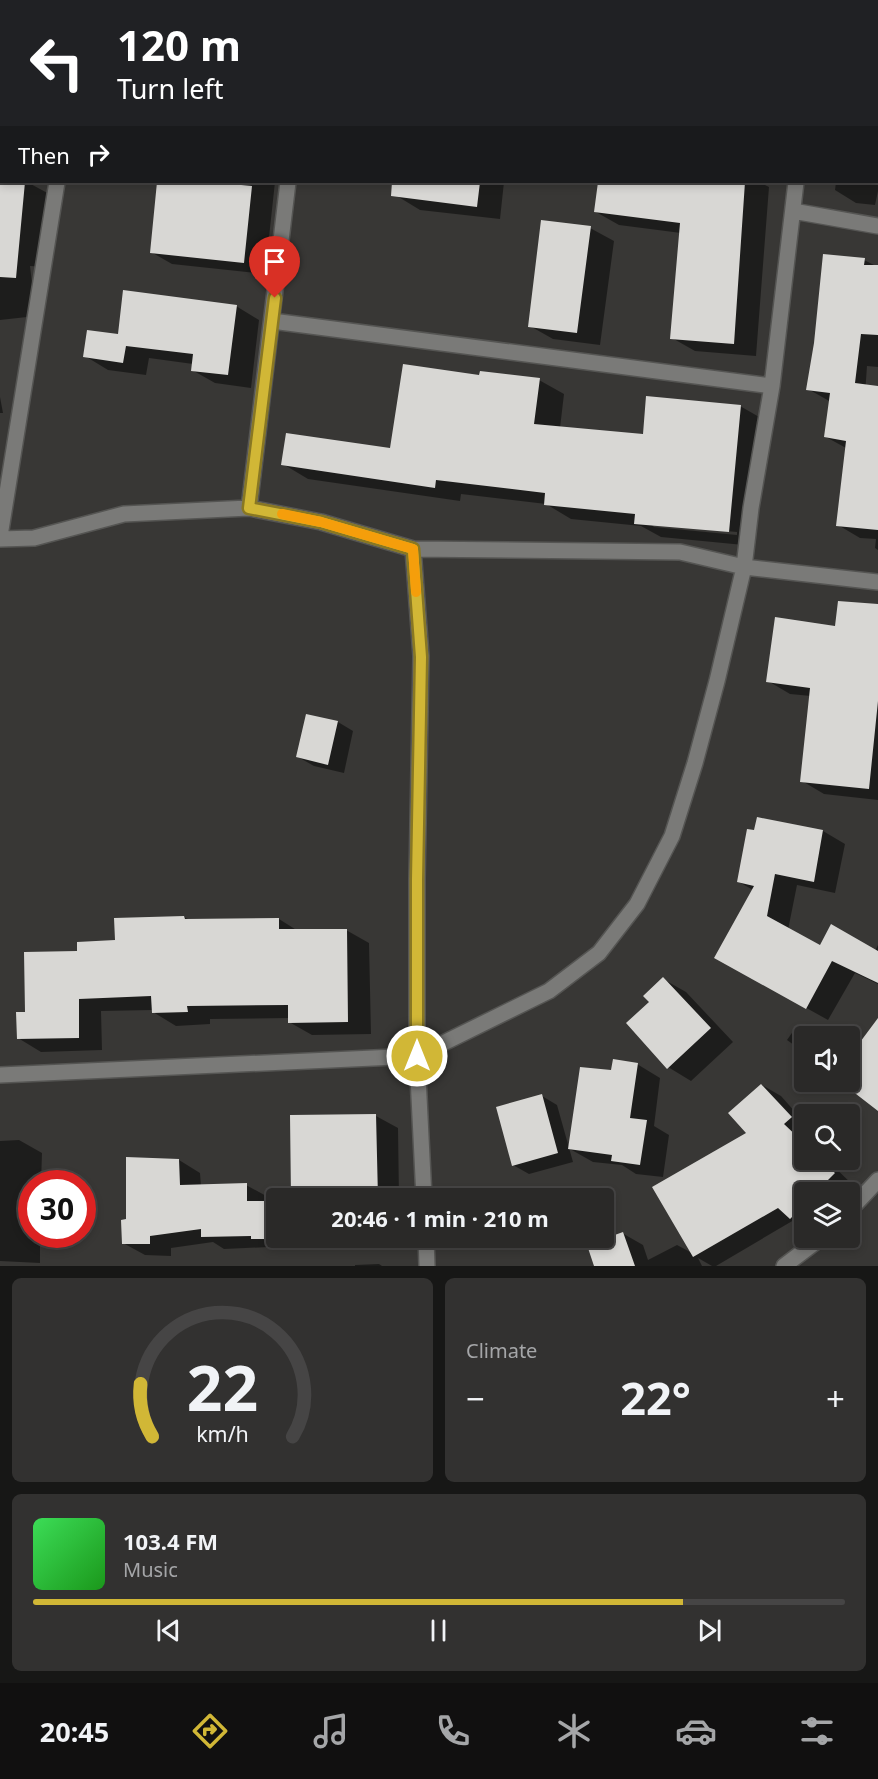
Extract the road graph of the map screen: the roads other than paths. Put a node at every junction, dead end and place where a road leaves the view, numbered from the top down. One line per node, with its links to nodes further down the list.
1 (57, 183): 9 (street)
2 (288, 183): 6 (street)
3 (796, 183): 4 (street)
4 (793, 211): 5 (street); 7 (street)
5 (878, 226)
6 (272, 321): 7 (street); 8 (street)
7 (772, 386): 11 (street)
8 (249, 508): 9 (street); 10 (street)
9 (0, 537)
10 (413, 549): 11 (street); 13 (street)
11 (744, 567): 12 (street); 13 (street)
12 (878, 582)
13 (417, 1056): 14 (street); 16 (street)
14 (0, 1075)
15 (878, 1180): 17 (street)
16 (424, 1188)
17 (860, 1199)
18 (426, 1248): 20 (street)
19 (808, 1248): 21 (street)
20 (427, 1266)
21 (784, 1266)

